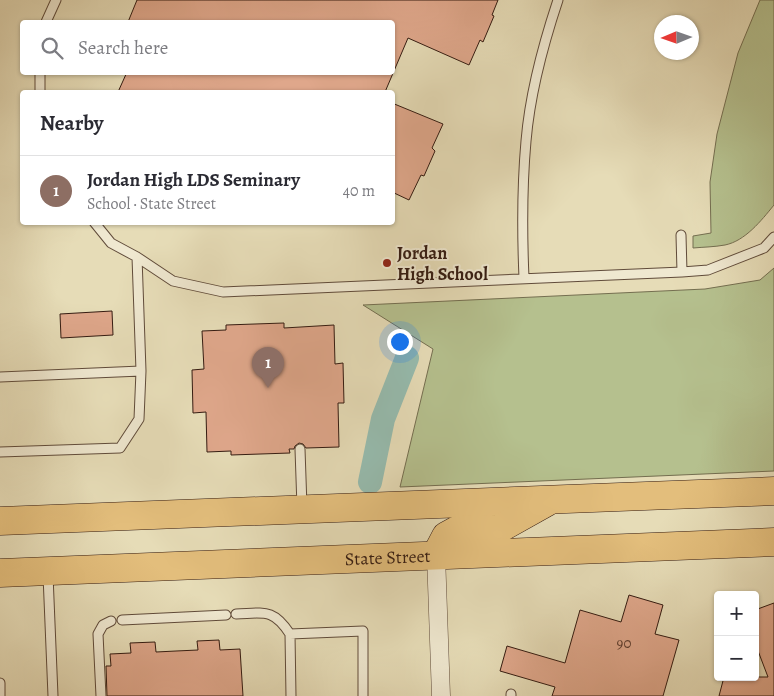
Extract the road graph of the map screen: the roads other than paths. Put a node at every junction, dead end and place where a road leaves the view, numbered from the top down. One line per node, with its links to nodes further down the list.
1 (56, 0): 3 (lane)
2 (558, 0): 11 (lane)
3 (47, 20)
4 (40, 75): 5 (lane)
5 (40, 90)
6 (97, 225): 9 (lane)
7 (680, 235): 10 (lane)
8 (774, 237): 10 (lane)
9 (137, 257): 11 (lane); 12 (lane)
10 (682, 272): 11 (lane)
11 (524, 278)
12 (141, 371): 13 (lane); 15 (lane)
13 (0, 377)
14 (300, 449): 18 (lane)
15 (0, 452)
16 (774, 491): 17 (main road)
17 (550, 500): 18 (main road); 21 (main road)
18 (302, 509): 19 (main road)
19 (0, 521)
20 (774, 542): 21 (main road, State Street)
21 (436, 555): 22 (main road, State Street); 35 (street)
22 (48, 572): 23 (main road, State Street); 31 (lane)
23 (0, 574)
24 (236, 614): 28 (lane)
25 (226, 615): 27 (lane)
26 (110, 620): 32 (lane)
27 (122, 620)
28 (290, 634): 33 (lane); 34 (lane)
29 (0, 683): 30 (lane)
30 (0, 696)
31 (53, 696)
32 (100, 696)
33 (291, 696)
34 (364, 696)
35 (441, 696)

